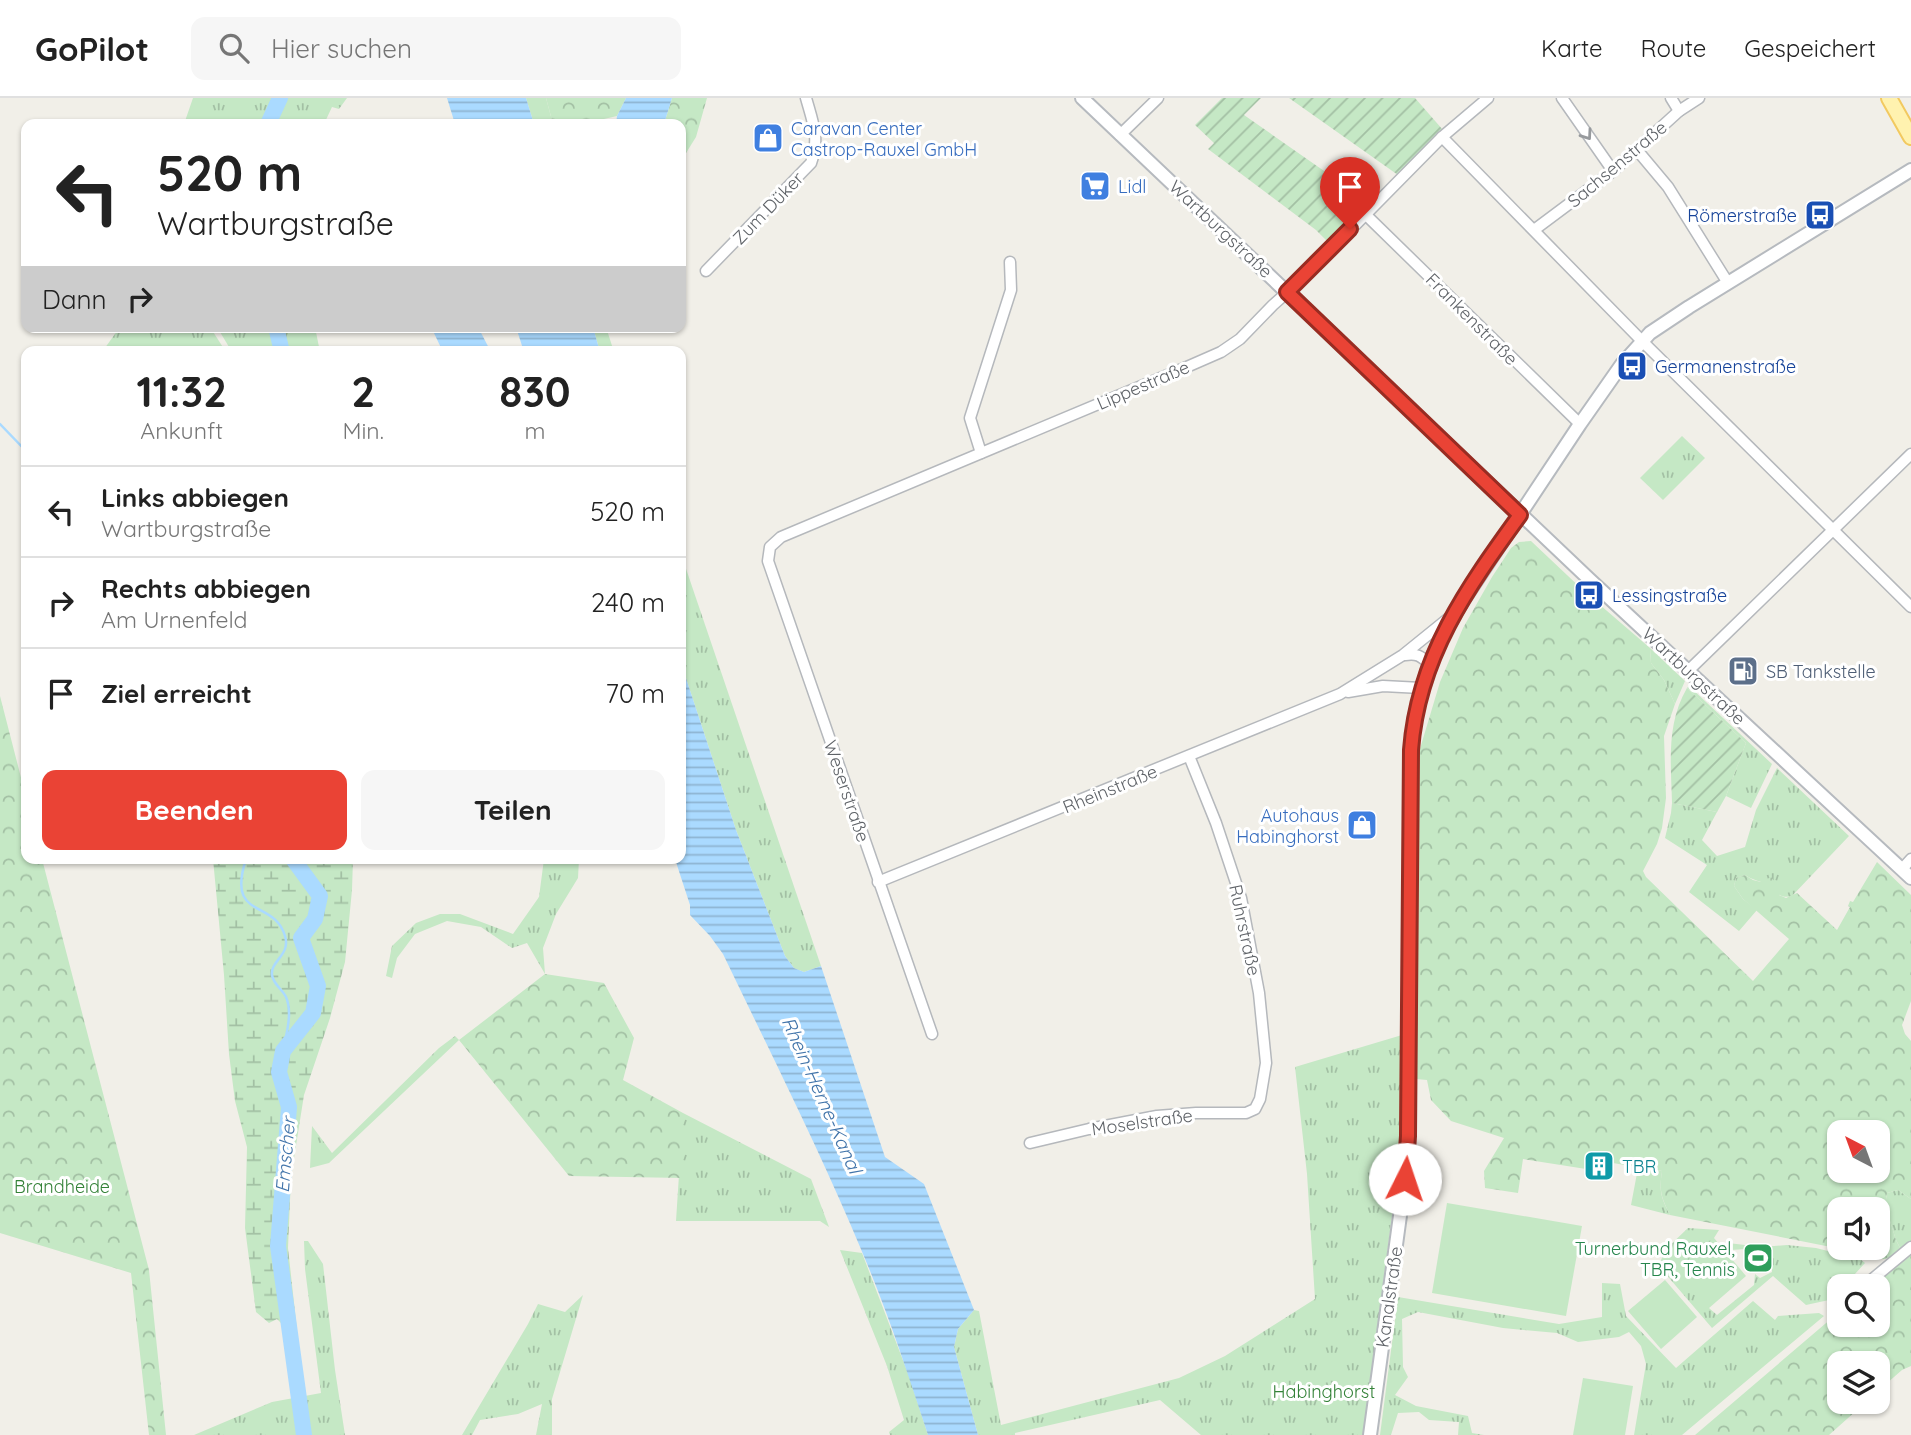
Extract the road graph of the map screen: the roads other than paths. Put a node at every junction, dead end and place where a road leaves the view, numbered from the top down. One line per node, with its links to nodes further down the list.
1 (806, 98): 19 (street, Zum Düker)
2 (1082, 98): 10 (main road, Wartburgstraße)
3 (1158, 98): 10 (street)
4 (1488, 98): 11 (street, Lippestraße)
5 (1562, 98): 15 (street, one-way to 15)
6 (1671, 98): 9 (street)
7 (1699, 98): 9 (street, Sachsenstraße)
8 (1889, 98): 12 (main road)
9 (1678, 111): 13 (street, Sachsenstraße)
10 (1121, 135): 21 (main road, Wartburgstraße)
11 (1442, 137): 16 (street, Lippestraße); 17 (street)
12 (1911, 137)
13 (1637, 150): 15 (street, Sachsenstraße); 20 (street)
14 (1911, 170): 20 (main road)
15 (1613, 171): 17 (street, Sachsenstraße)
16 (1365, 214): 21 (street, Lippestraße); 23 (street, Frankenstraße)
17 (1534, 230): 22 (street)
18 (1010, 262): 24 (street)
19 (706, 271)
20 (1728, 283): 22 (main road)
21 (1287, 292): 24 (street, Lippestraße); 26 (main road, Wartburgstraße)
22 (1642, 341): 23 (main road); 27 (street)
23 (1580, 424): 26 (main road)
24 (981, 453): 28 (street, Lippestraße)
25 (1911, 454): 27 (street)
26 (1520, 515): 30 (main road, Kanalstraße); 33 (main road, Wartburgstraße)
27 (1833, 531): 29 (street); 33 (street)
28 (770, 548): 39 (street, Weserstraße)
29 (1911, 607)
30 (1457, 609): 31 (street, Rheinstraße); 32 (main road, Kanalstraße)
31 (1403, 656): 32 (street); 35 (street, Rheinstraße)
32 (1429, 664): 34 (main road, Kanalstraße)
33 (1689, 670): 38 (main road, Wartburgstraße)
34 (1421, 688): 35 (street, Rheinstraße); 45 (main road, Kanalstraße)
35 (1340, 694): 36 (street, Rheinstraße)
36 (1189, 756): 39 (street, Rheinstraße); 41 (street, Ruhrstraße)
37 (1911, 859): 38 (street)
38 (1906, 873)
39 (878, 882): 40 (street, Weserstraße)
40 (932, 1034)
41 (1255, 1109): 42 (street, Moselstraße)
42 (1030, 1143)
43 (1911, 1247): 44 (street)
44 (1878, 1274)
45 (1370, 1435)

